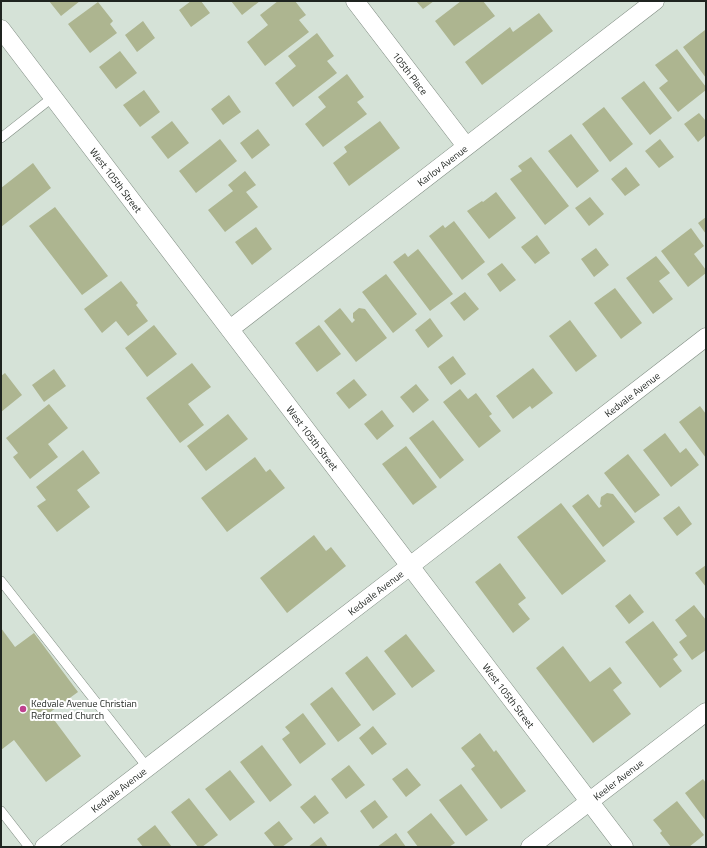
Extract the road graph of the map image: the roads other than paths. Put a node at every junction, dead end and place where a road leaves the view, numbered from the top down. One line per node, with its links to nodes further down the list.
1 (355, 1): 6 (street, 105th Place)
2 (654, 1): 6 (street, Karlov Avenue)
3 (1, 29): 4 (street, West 105th Street)
4 (53, 97): 5 (lane); 7 (street, West 105th Street)
5 (1, 138)
6 (466, 146): 7 (street, Karlov Avenue)
7 (230, 329): 9 (street, West 105th Street)
8 (706, 337): 9 (street, Kedvale Avenue)
9 (410, 566): 12 (street, Kedvale Avenue); 13 (street, West 105th Street)
10 (1, 581): 12 (lane)
11 (706, 712): 13 (street, Keeler Avenue)
12 (147, 767): 16 (street, Kedvale Avenue)
13 (590, 802): 17 (street, Keeler Avenue); 18 (street, West 105th Street)
14 (1, 811): 15 (lane)
15 (29, 847)
16 (44, 847)
17 (530, 847)
18 (624, 847)

